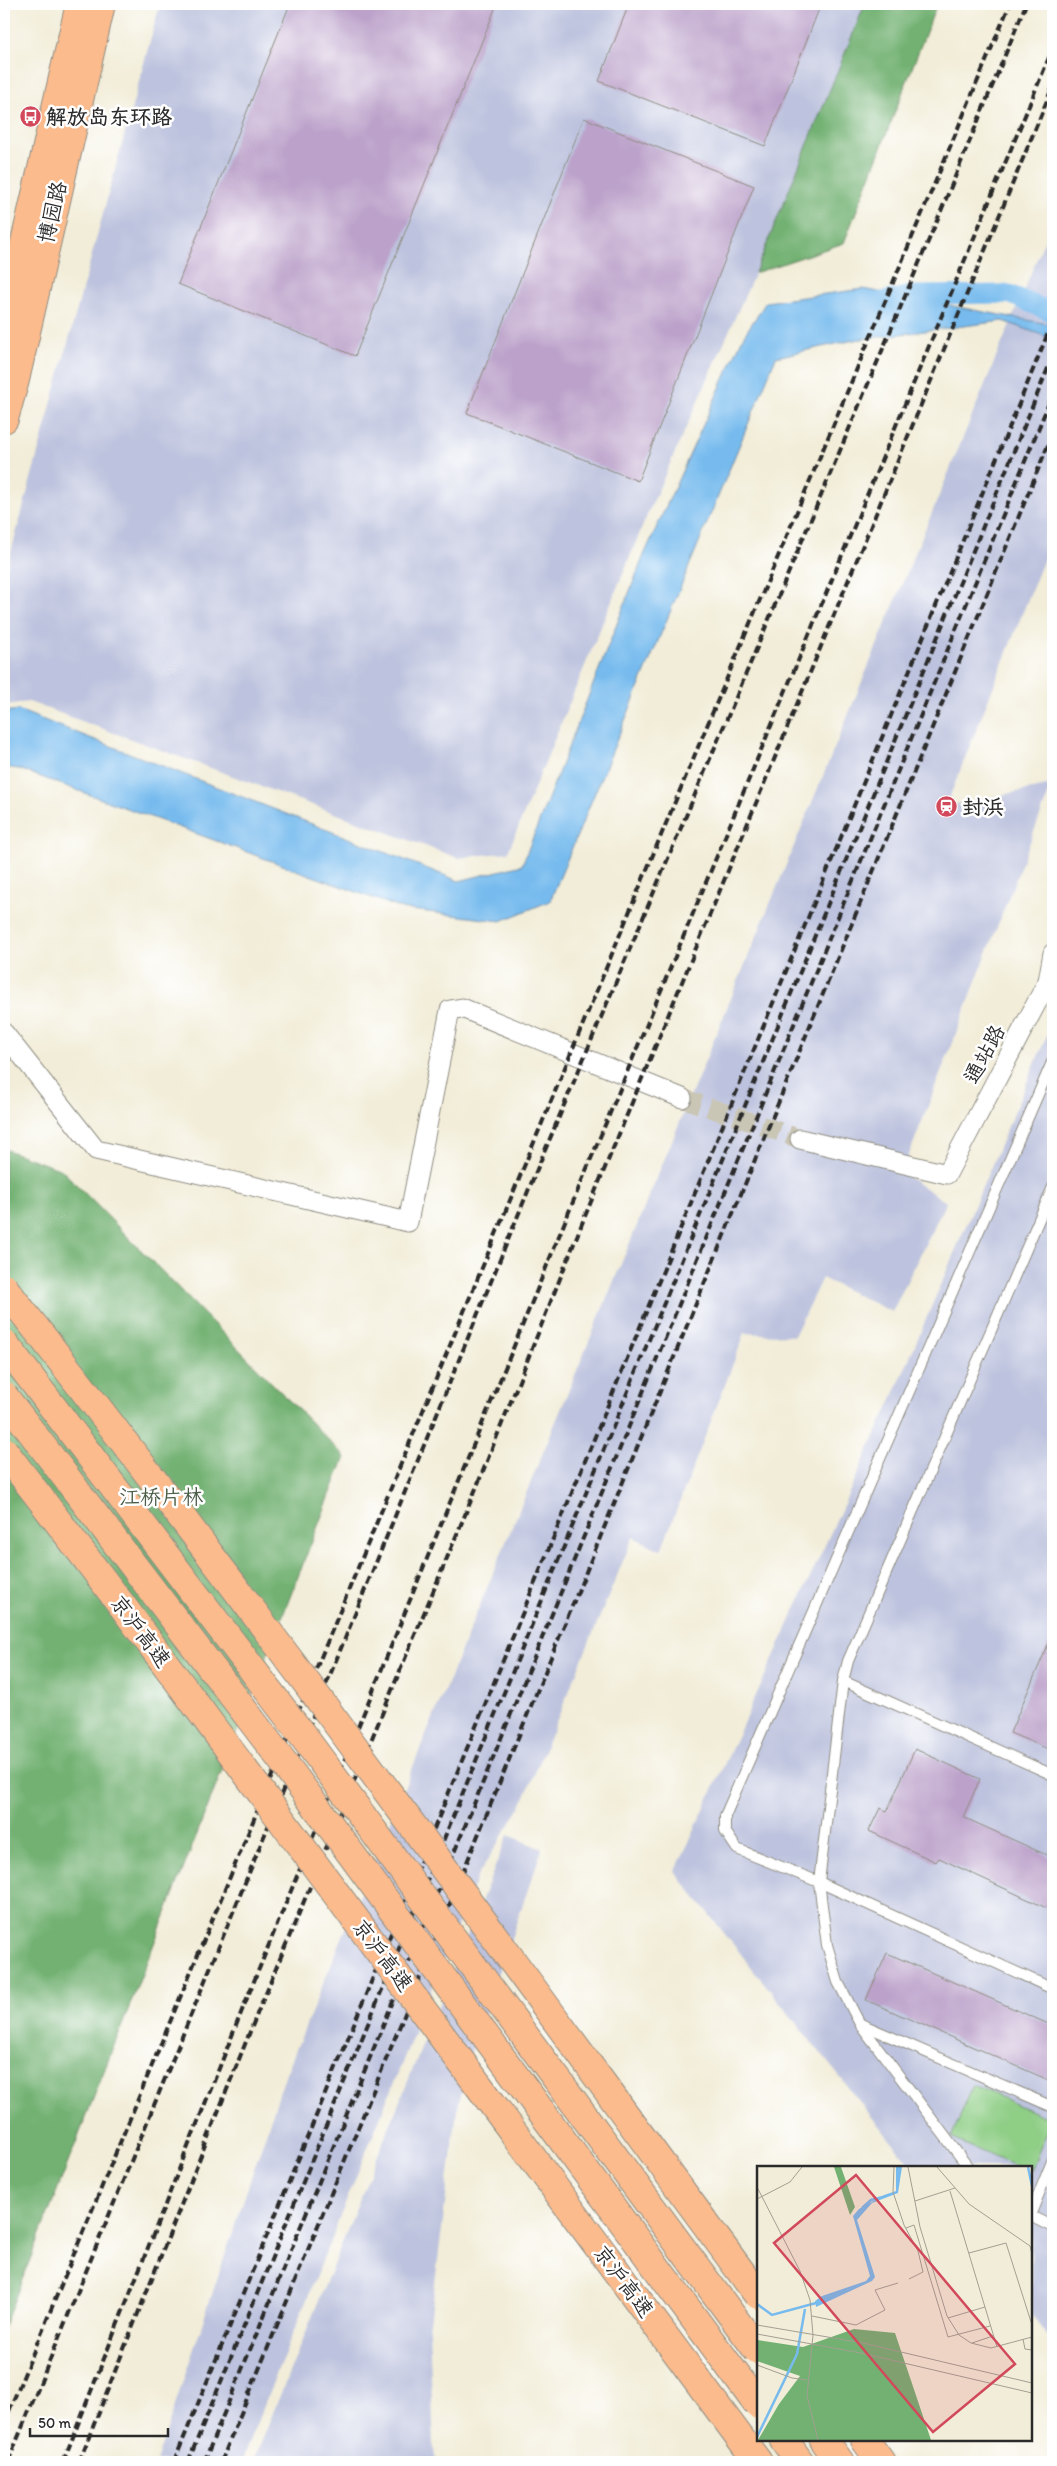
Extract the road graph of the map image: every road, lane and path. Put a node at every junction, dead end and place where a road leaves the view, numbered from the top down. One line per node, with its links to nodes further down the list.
1 (80, 4): 3 (main road, 博园路)
2 (101, 4): 4 (main road, 博园路)
3 (4, 333)
4 (4, 420)
5 (1053, 953): 9 (street, 通站路)
6 (4, 1033): 8 (street)
7 (1053, 1060): 17 (lane)
8 (682, 1098)
9 (800, 1138)
10 (1053, 1186): 15 (lane)
11 (4, 1288): 26 (main road, bridge)
12 (4, 1343): 27 (main road, bridge)
13 (4, 1396): 28 (main road, 京沪高速, bridge)
14 (4, 1451): 32 (main road, 京沪高速, bridge)
15 (843, 1681): 16 (lane); 17 (lane)
16 (1053, 1775)
17 (819, 1882): 18 (lane); 19 (lane)
18 (1053, 1989)
19 (860, 2024): 20 (lane); 22 (lane)
20 (1053, 2107)
21 (1053, 2159): 23 (lane)
22 (967, 2166)
23 (1032, 2212)
24 (1032, 2215): 25 (lane)
25 (1053, 2226)
26 (757, 2294)
27 (757, 2350)
28 (757, 2405)
29 (785, 2441): 33 (main road)
30 (825, 2441): 34 (main road)
31 (866, 2441): 35 (main road)
32 (758, 2462)
33 (800, 2462)
34 (840, 2462)
35 (881, 2462)

